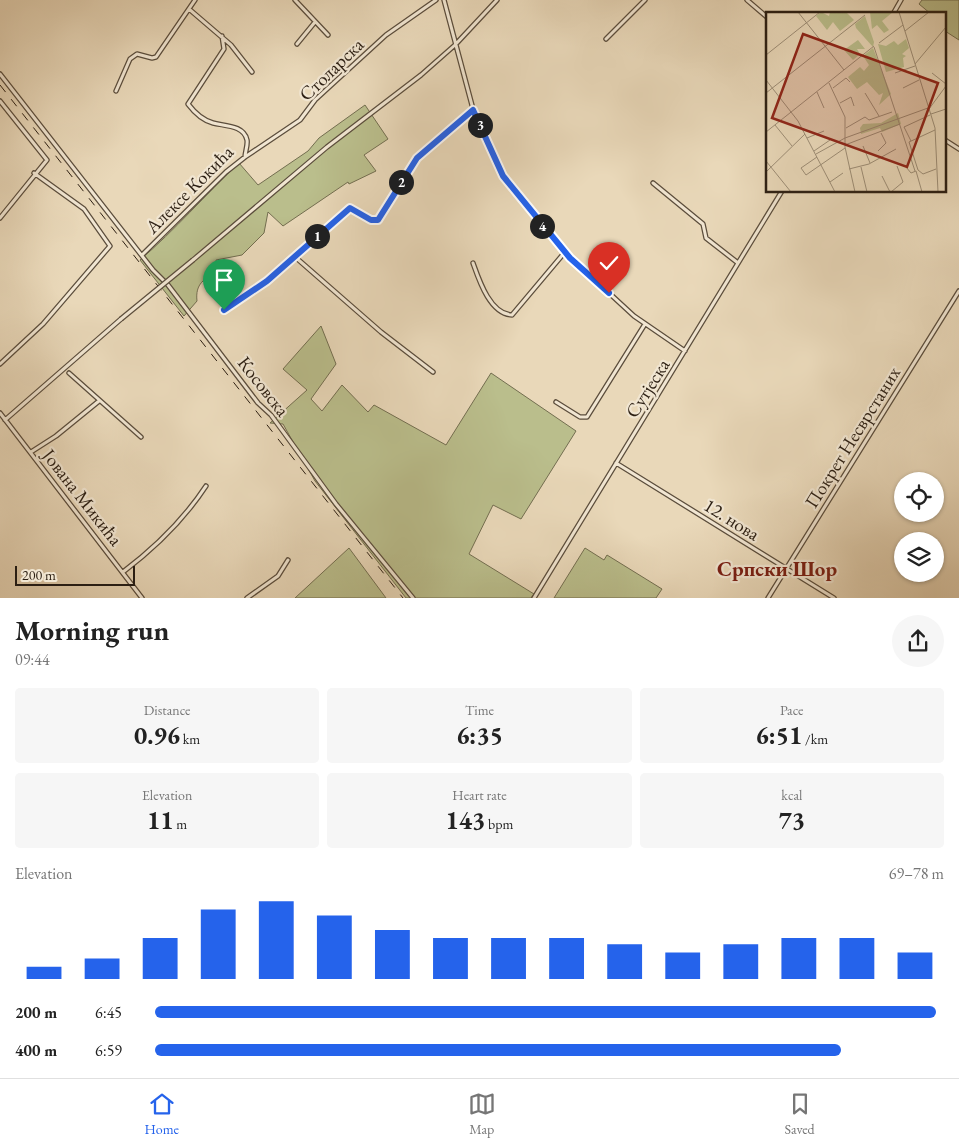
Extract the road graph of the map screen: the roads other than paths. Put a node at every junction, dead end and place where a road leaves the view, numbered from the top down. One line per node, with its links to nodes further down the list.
1 (195, 0): 9 (street)
2 (295, 0): 12 (street)
3 (436, 0): 25 (street, Столарска)
4 (444, 0): 17 (street)
5 (497, 0): 17 (street)
6 (645, 0): 15 (street)
7 (747, 0): 11 (street)
8 (901, 0): 10 (street)
9 (189, 9): 14 (street); 20 (street)
10 (894, 12)
11 (766, 16)
12 (316, 22): 13 (street); 16 (street)
13 (328, 35)
14 (222, 36): 18 (street); 25 (street, Алексе Кокића)
15 (606, 39)
16 (297, 44)
17 (455, 45): 22 (street); 45 (street, bridge)
18 (252, 72)
19 (0, 74): 31 (street, Косовска)
20 (116, 91)
21 (0, 101): 26 (street)
22 (473, 110): 30 (street); 32 (street)
23 (946, 141): 24 (street)
24 (959, 149)
25 (245, 156): 31 (street, Алексе Кокића)
26 (34, 174): 29 (street); 39 (street)
27 (654, 183): 34 (street)
28 (781, 192): 34 (street, Сутјеска)
29 (0, 218)
30 (565, 252): 33 (street); 37 (street)
31 (142, 255): 55 (street, Косовска)
32 (294, 256): 36 (street); 40 (street)
33 (473, 263)
34 (738, 263): 38 (street, Сутјеска)
35 (959, 291): 51 (street, Покрет Несврстаних)
36 (224, 310)
37 (645, 324): 38 (street); 43 (street)
38 (685, 351): 48 (street, Сутјеска)
39 (0, 364)
40 (433, 372)
41 (69, 373): 42 (street)
42 (99, 401): 46 (street); 47 (street)
43 (556, 402)
44 (0, 413): 45 (street, Јована Микића)
45 (5, 420): 47 (street, Јована Микића)
46 (141, 437)
47 (31, 452): 52 (street, Јована Микића)
48 (616, 463): 51 (street, 12. нова); 56 (street, Сутјеска)
49 (206, 486): 52 (street)
50 (288, 560): 54 (street)
51 (786, 569): 57 (street, Покрет Несврстаних); 58 (street, 12. нова)
52 (123, 572): 53 (street, Јована Микића)
53 (142, 598)
54 (247, 598)
55 (413, 598)
56 (534, 598)
57 (768, 598)
58 (834, 598)

